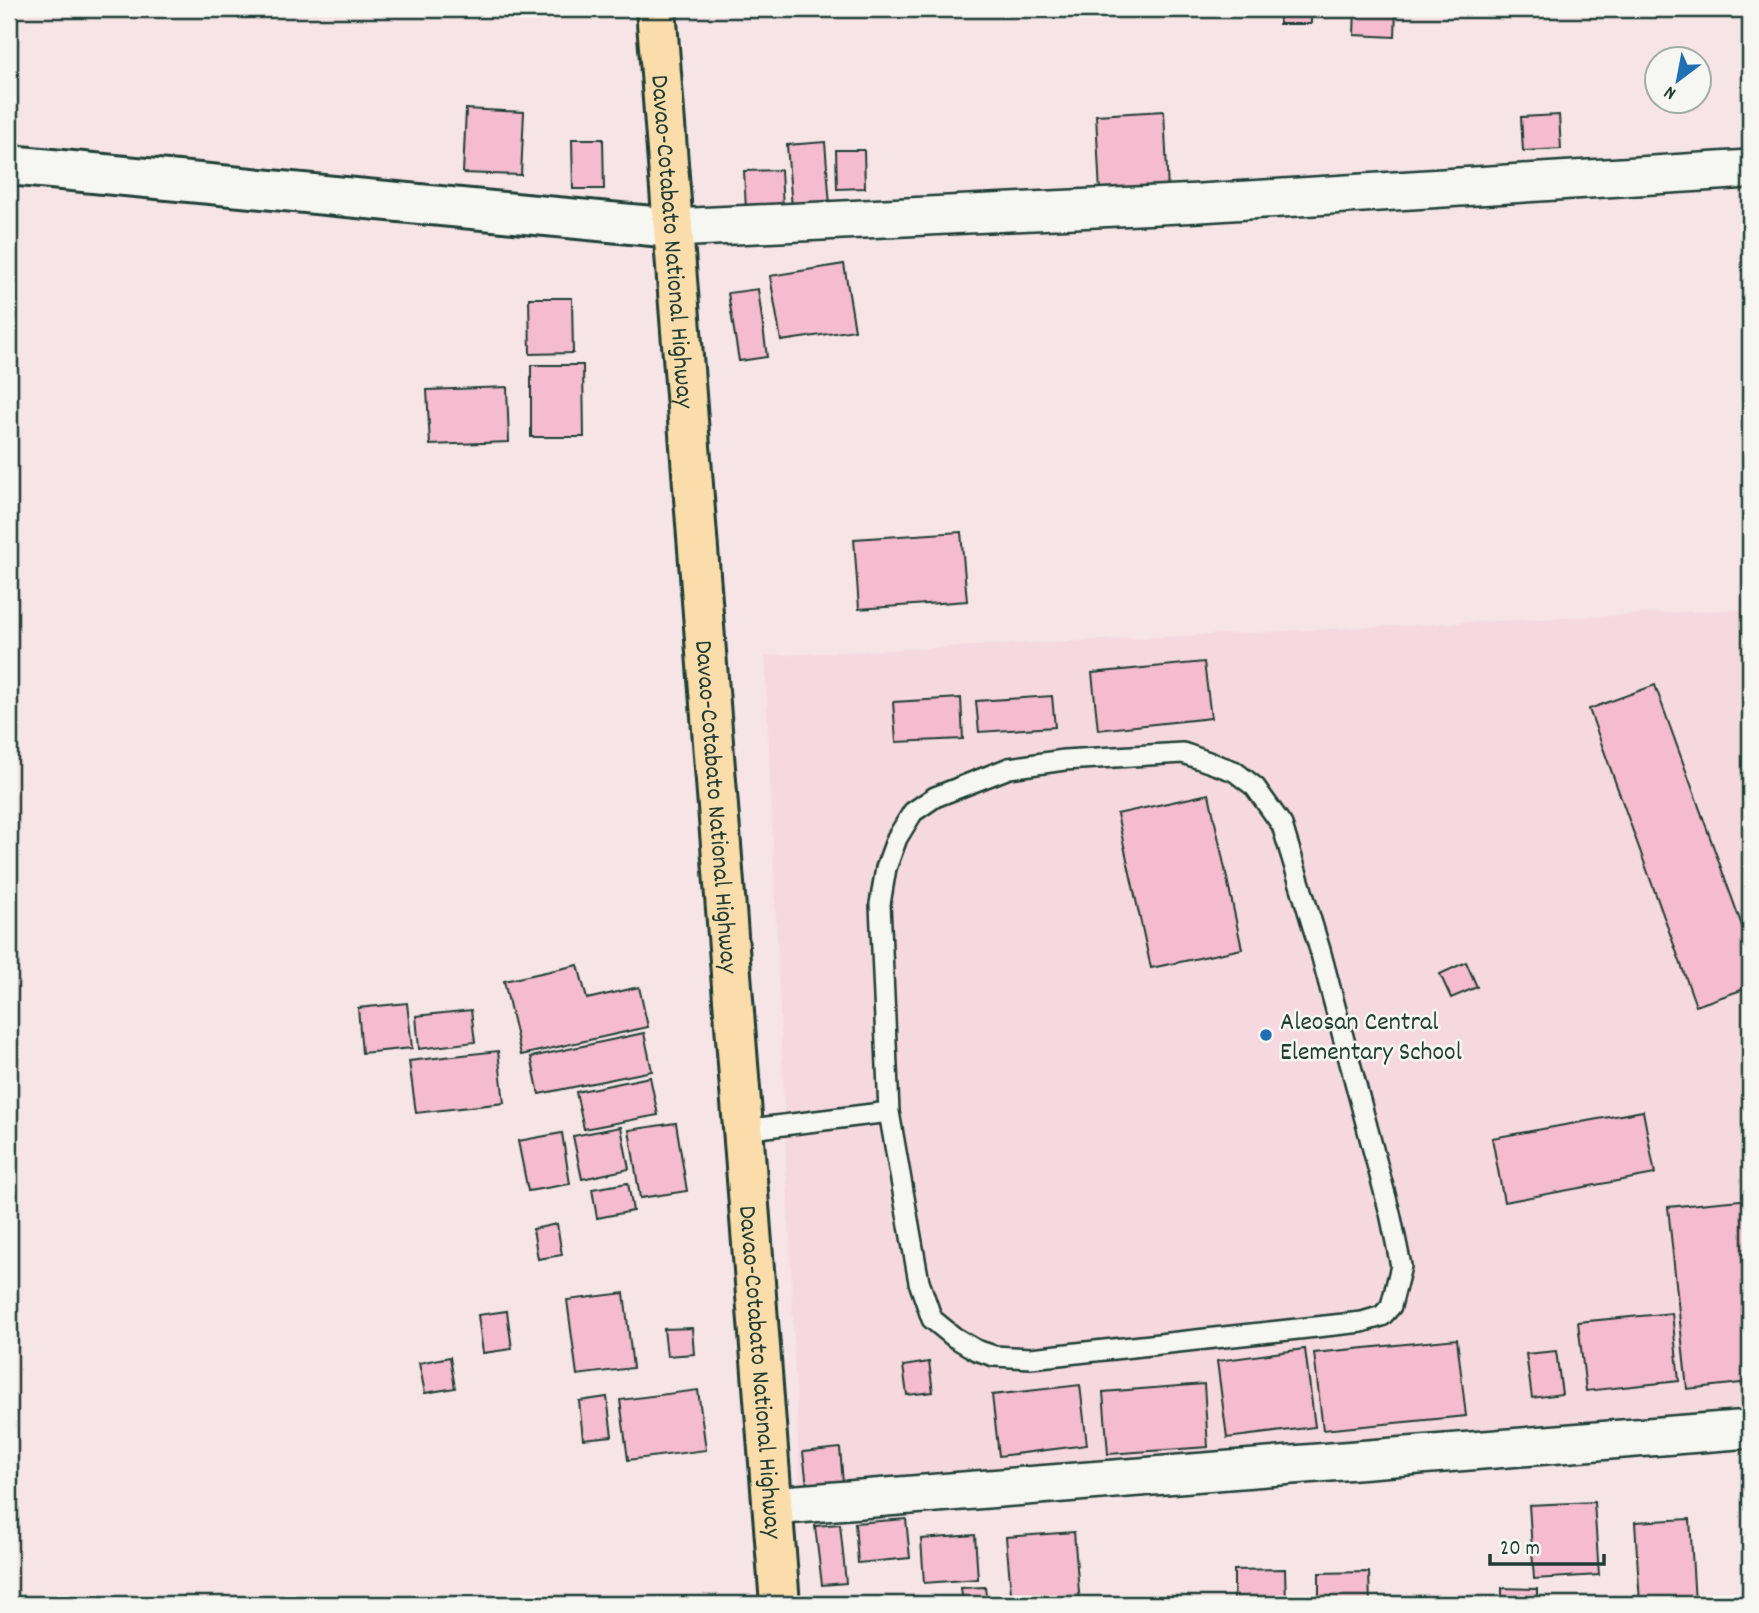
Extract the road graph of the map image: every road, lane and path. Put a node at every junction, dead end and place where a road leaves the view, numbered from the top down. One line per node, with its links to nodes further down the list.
1 (656, 9): 4 (highway, Davao-Cotabato National Highway)
2 (9, 165): 4 (street)
3 (1750, 169): 4 (street)
4 (673, 228): 6 (highway, Davao-Cotabato National Highway)
5 (888, 1112): 5 (lane); 6 (lane)
6 (743, 1130): 8 (highway, Davao-Cotabato National Highway)
7 (1750, 1429): 8 (street)
8 (772, 1506): 9 (highway, Davao-Cotabato National Highway)
9 (780, 1604)

